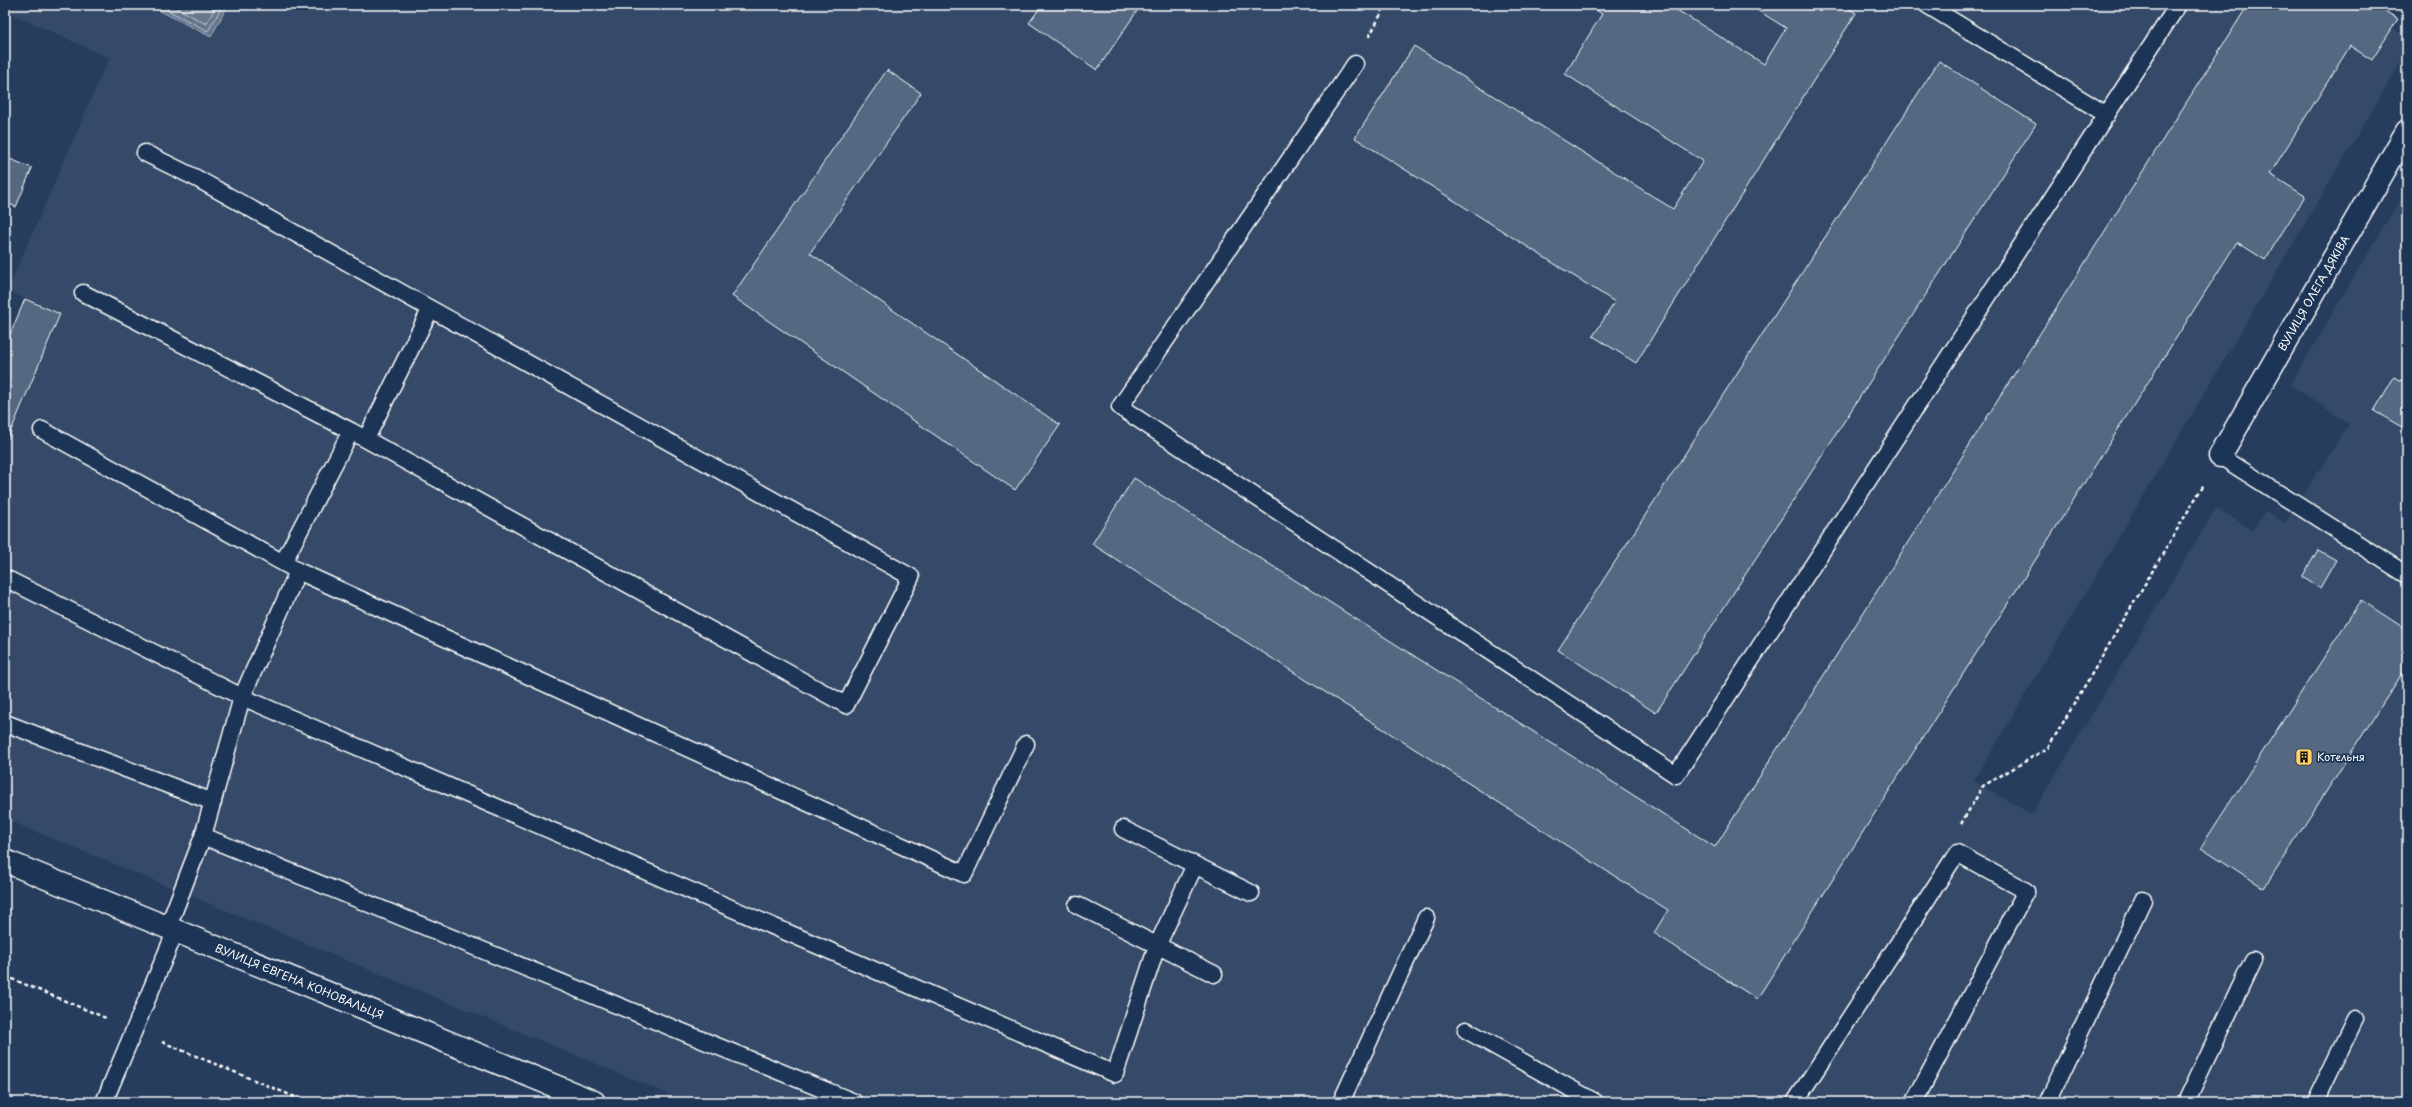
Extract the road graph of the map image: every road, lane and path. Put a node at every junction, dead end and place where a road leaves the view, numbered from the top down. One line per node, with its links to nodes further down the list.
1 (1383, 5): 4 (path)
2 (1927, 5): 5 (lane)
3 (2178, 5): 5 (lane)
4 (1355, 64): 5 (lane)
5 (2107, 115)
6 (2407, 131): 13 (street, ВУЛИЦЯ ОЛЕГА ДЯКІВА)
7 (145, 153): 9 (lane)
8 (83, 293): 11 (lane)
9 (430, 310): 12 (lane); 12 (lane)
10 (42, 430): 14 (lane)
11 (350, 430): 12 (lane); 14 (lane)
12 (366, 439)
13 (2220, 456): 16 (lane); 24 (path)
14 (283, 563): 15 (lane)
15 (298, 571): 18 (lane); 20 (lane)
16 (2407, 575)
17 (5, 578): 18 (lane)
18 (242, 697): 21 (lane); 32 (lane)
19 (5, 723): 21 (lane)
20 (1026, 744)
21 (213, 802): 23 (lane)
22 (1124, 829): 26 (lane)
23 (203, 836): 31 (lane); 40 (lane)
24 (1957, 854): 43 (lane); 44 (lane)
25 (5, 861): 31 (street, ВУЛИЦЯ ЄВГЕНА КОНОВАЛЬЦЯ)
26 (1195, 865): 27 (lane); 32 (lane)
27 (1251, 893)
28 (2143, 900): 45 (lane)
29 (1078, 905): 32 (lane)
30 (1426, 918): 41 (lane)
31 (172, 929): 37 (street, ВУЛИЦЯ ЄВГЕНА КОНОВАЛЬЦЯ); 38 (lane)
32 (1157, 946): 34 (lane)
33 (2253, 960): 46 (lane)
34 (1214, 974)
35 (2355, 1019): 47 (lane)
36 (1466, 1030): 42 (lane)
37 (561, 1096): 39 (street, ВУЛИЦЯ ЄВГЕНА КОНОВАЛЬЦЯ)
38 (104, 1102)
39 (594, 1102)
40 (854, 1102)
41 (1341, 1102)
42 (1595, 1102)
43 (1795, 1102)
44 (1914, 1102)
45 (2047, 1102)
46 (2186, 1102)
47 (2316, 1102)

